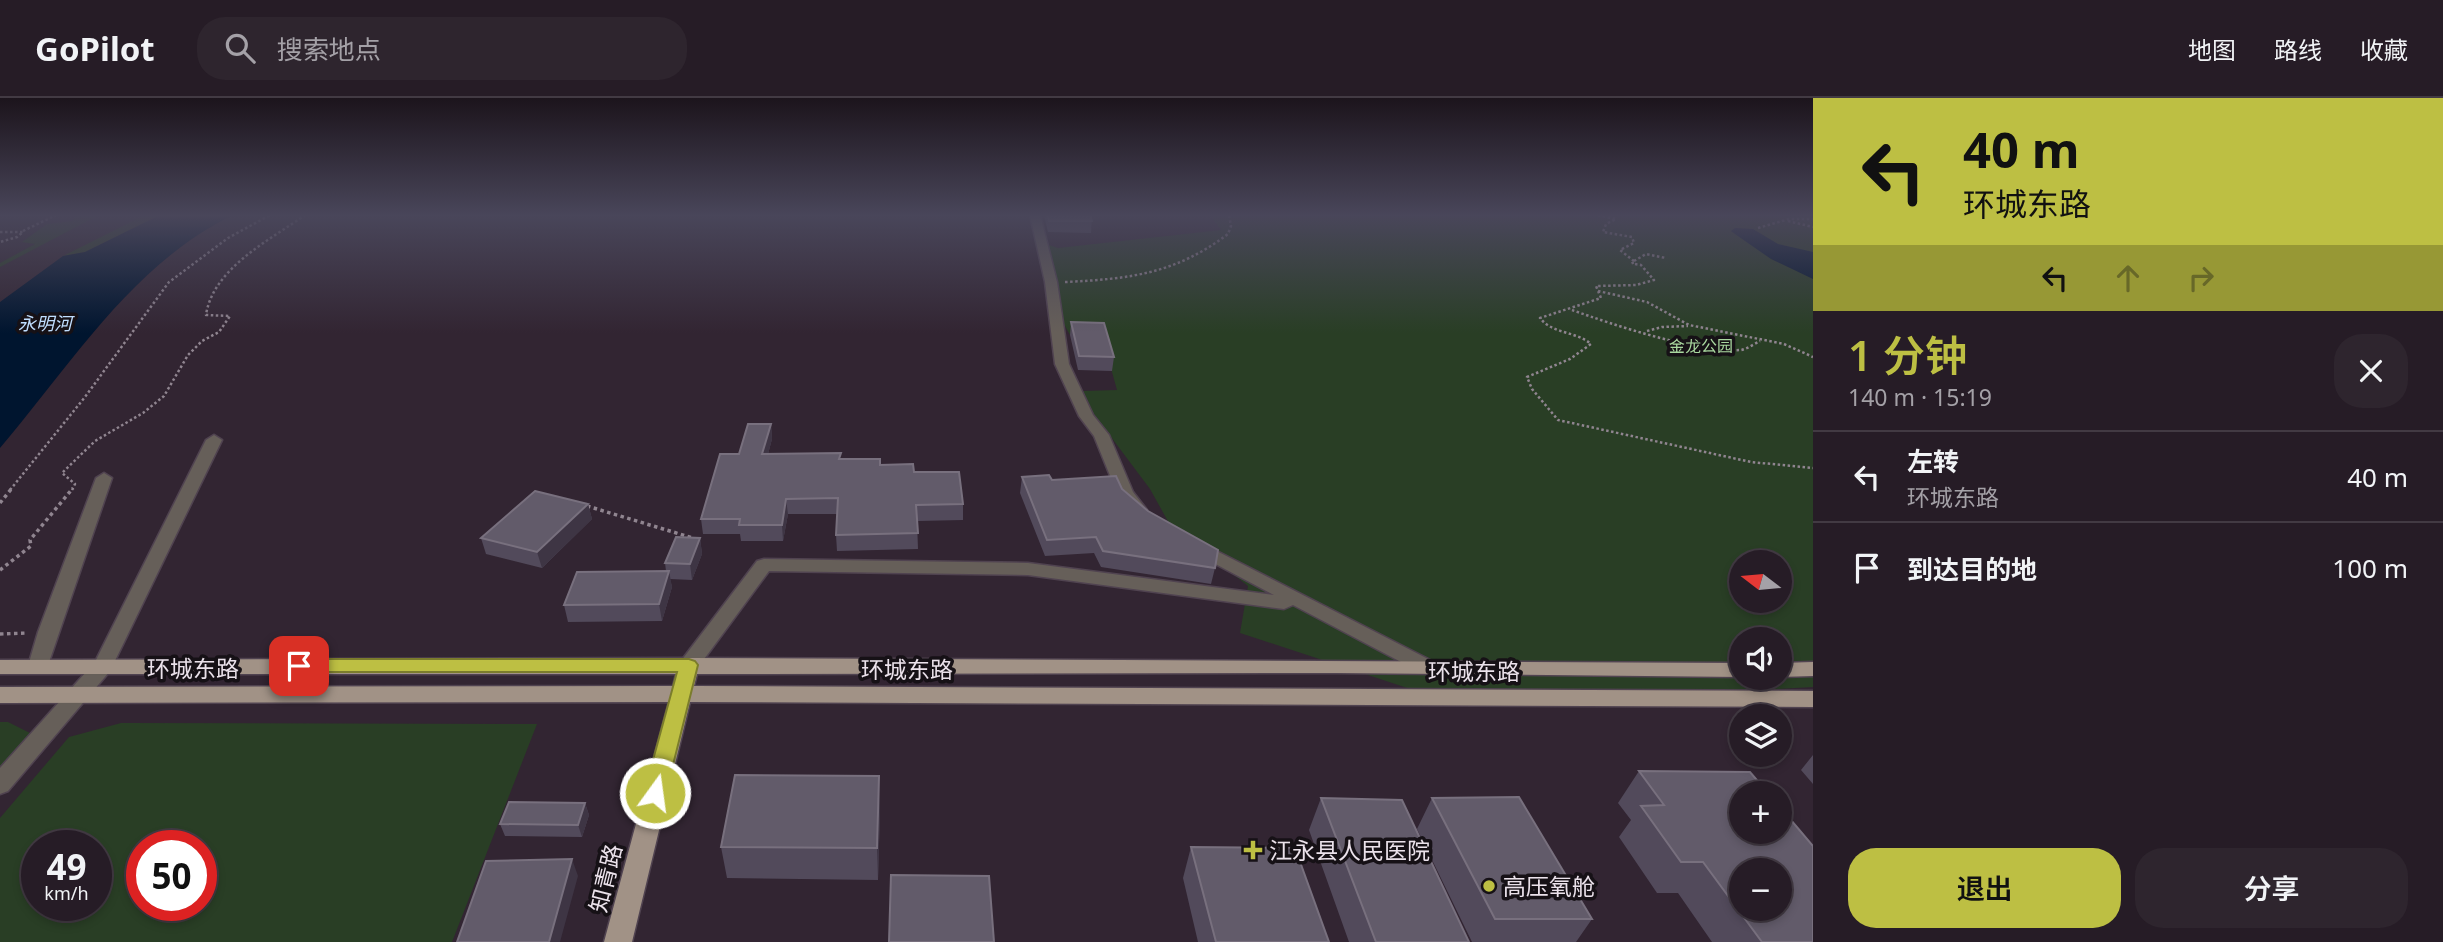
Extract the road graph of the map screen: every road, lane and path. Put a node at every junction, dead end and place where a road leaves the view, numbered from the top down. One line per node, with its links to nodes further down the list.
1 (206, 254): 20 (path)
2 (251, 254): 25 (path)
3 (1044, 254): 10 (street)
4 (1192, 254): 10 (path)
5 (1623, 254): 9 (path)
6 (1642, 254): 9 (path)
7 (1644, 254): 8 (path)
8 (1666, 258)
9 (1633, 263): 11 (path)
10 (1051, 282): 22 (street)
11 (1598, 291): 12 (path); 13 (path)
12 (1570, 309): 14 (path); 18 (path)
13 (1690, 325): 14 (path); 15 (path)
14 (1645, 332): 15 (path)
15 (1762, 340): 16 (path)
16 (1813, 357)
17 (214, 440): 31 (street)
18 (1813, 468)
19 (104, 478): 27 (street)
20 (0, 503)
21 (587, 506): 24 (path)
22 (1153, 522)
23 (1181, 538): 33 (street)
24 (699, 540)
25 (0, 570)
26 (1284, 603): 29 (street)
27 (48, 632): 28 (path); 30 (street)
28 (0, 634)
29 (689, 665): 31 (main road, 环城东路); 33 (main road, 环城东路); 38 (main road, 知青路)
30 (39, 666): 31 (main road, 环城东路); 32 (main road, 环城东路)
31 (103, 666): 37 (street)
32 (0, 667)
33 (1427, 667): 35 (main road, 环城东路)
34 (1813, 669): 36 (main road)
35 (1729, 670)
36 (1792, 670)
37 (78, 694): 38 (main road, 环城东路); 39 (main road, 环城东路); 41 (street)
38 (680, 694): 40 (main road, 环城东路); 42 (main road, 知青路)
39 (0, 695)
40 (1813, 699)
41 (0, 783)
42 (618, 942)

